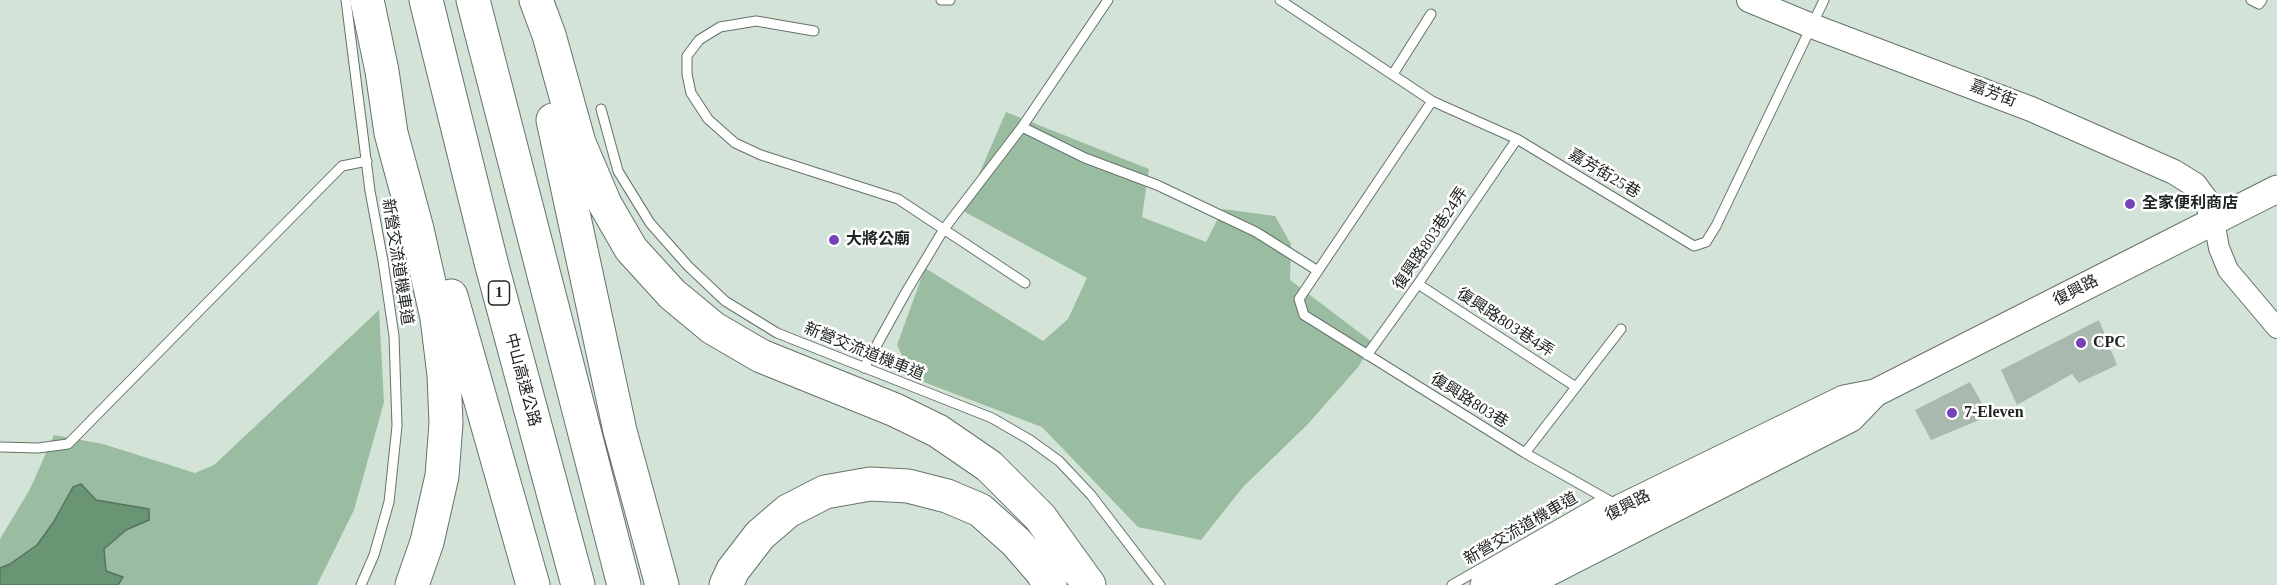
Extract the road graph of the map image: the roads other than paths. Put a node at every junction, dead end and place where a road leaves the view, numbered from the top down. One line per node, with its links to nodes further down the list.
1 (346, 0): 24 (lane, 新營交流道機車道)
2 (367, 0): 18 (highway)
3 (426, 0): 43 (highway, 中山高速公路 / 1)
4 (473, 0): 44 (highway)
5 (530, 0): 45 (highway)
6 (536, 0): 48 (highway)
7 (941, 0): 8 (lane)
8 (950, 0)
9 (1108, 0): 22 (lane)
10 (1280, 0): 19 (lane, 嘉芳街25巷)
11 (1749, 0): 16 (street, 嘉芳街)
12 (1824, 0): 16 (lane, 嘉芳街25巷)
13 (2251, 0): 14 (lane)
14 (2262, 0)
15 (1431, 14): 19 (lane)
16 (1812, 26): 23 (lane, 嘉芳街25巷); 26 (street, 嘉芳街)
17 (814, 31): 27 (lane)
18 (382, 71): 41 (highway); 42 (highway)
19 (1393, 74): 20 (lane, 嘉芳街25巷)
20 (1432, 101): 23 (lane, 嘉芳街25巷); 28 (lane)
21 (601, 109): 34 (lane, 新營交流道機車道)
22 (1022, 127): 27 (lane); 28 (lane)
23 (1517, 139): 30 (lane, 復興路803巷24弄)
24 (367, 160): 37 (lane); 40 (lane, 新營交流道機車道)
25 (2277, 189): 26 (main road, 復興路)
26 (2214, 221): 31 (street); 36 (main road, 復興路)
27 (944, 229): 29 (lane); 34 (lane)
28 (1318, 271): 33 (lane, 復興路803巷)
29 (1025, 283)
30 (1418, 284): 33 (lane, 復興路803巷24弄); 35 (lane, 復興路803巷4弄)
31 (2277, 328)
32 (1621, 329): 35 (lane)
33 (1368, 354): 38 (lane, 復興路803巷)
34 (864, 368): 49 (lane, 新營交流道機車道)
35 (1576, 387): 38 (lane)
36 (1875, 393): 39 (main road, 復興路); 52 (main road, 復興路)
37 (0, 447)
38 (1525, 453): 39 (lane, 復興路803巷)
39 (1613, 503): 50 (lane, 新營交流道機車道); 51 (main road, 復興路)
40 (361, 585)
41 (412, 585)
42 (532, 585)
43 (578, 585)
44 (624, 585)
45 (662, 585)
46 (726, 585): 47 (highway)
47 (1050, 585)
48 (1089, 585)
49 (1160, 585)
50 (1452, 585)
51 (1484, 585)
52 (1524, 585)

